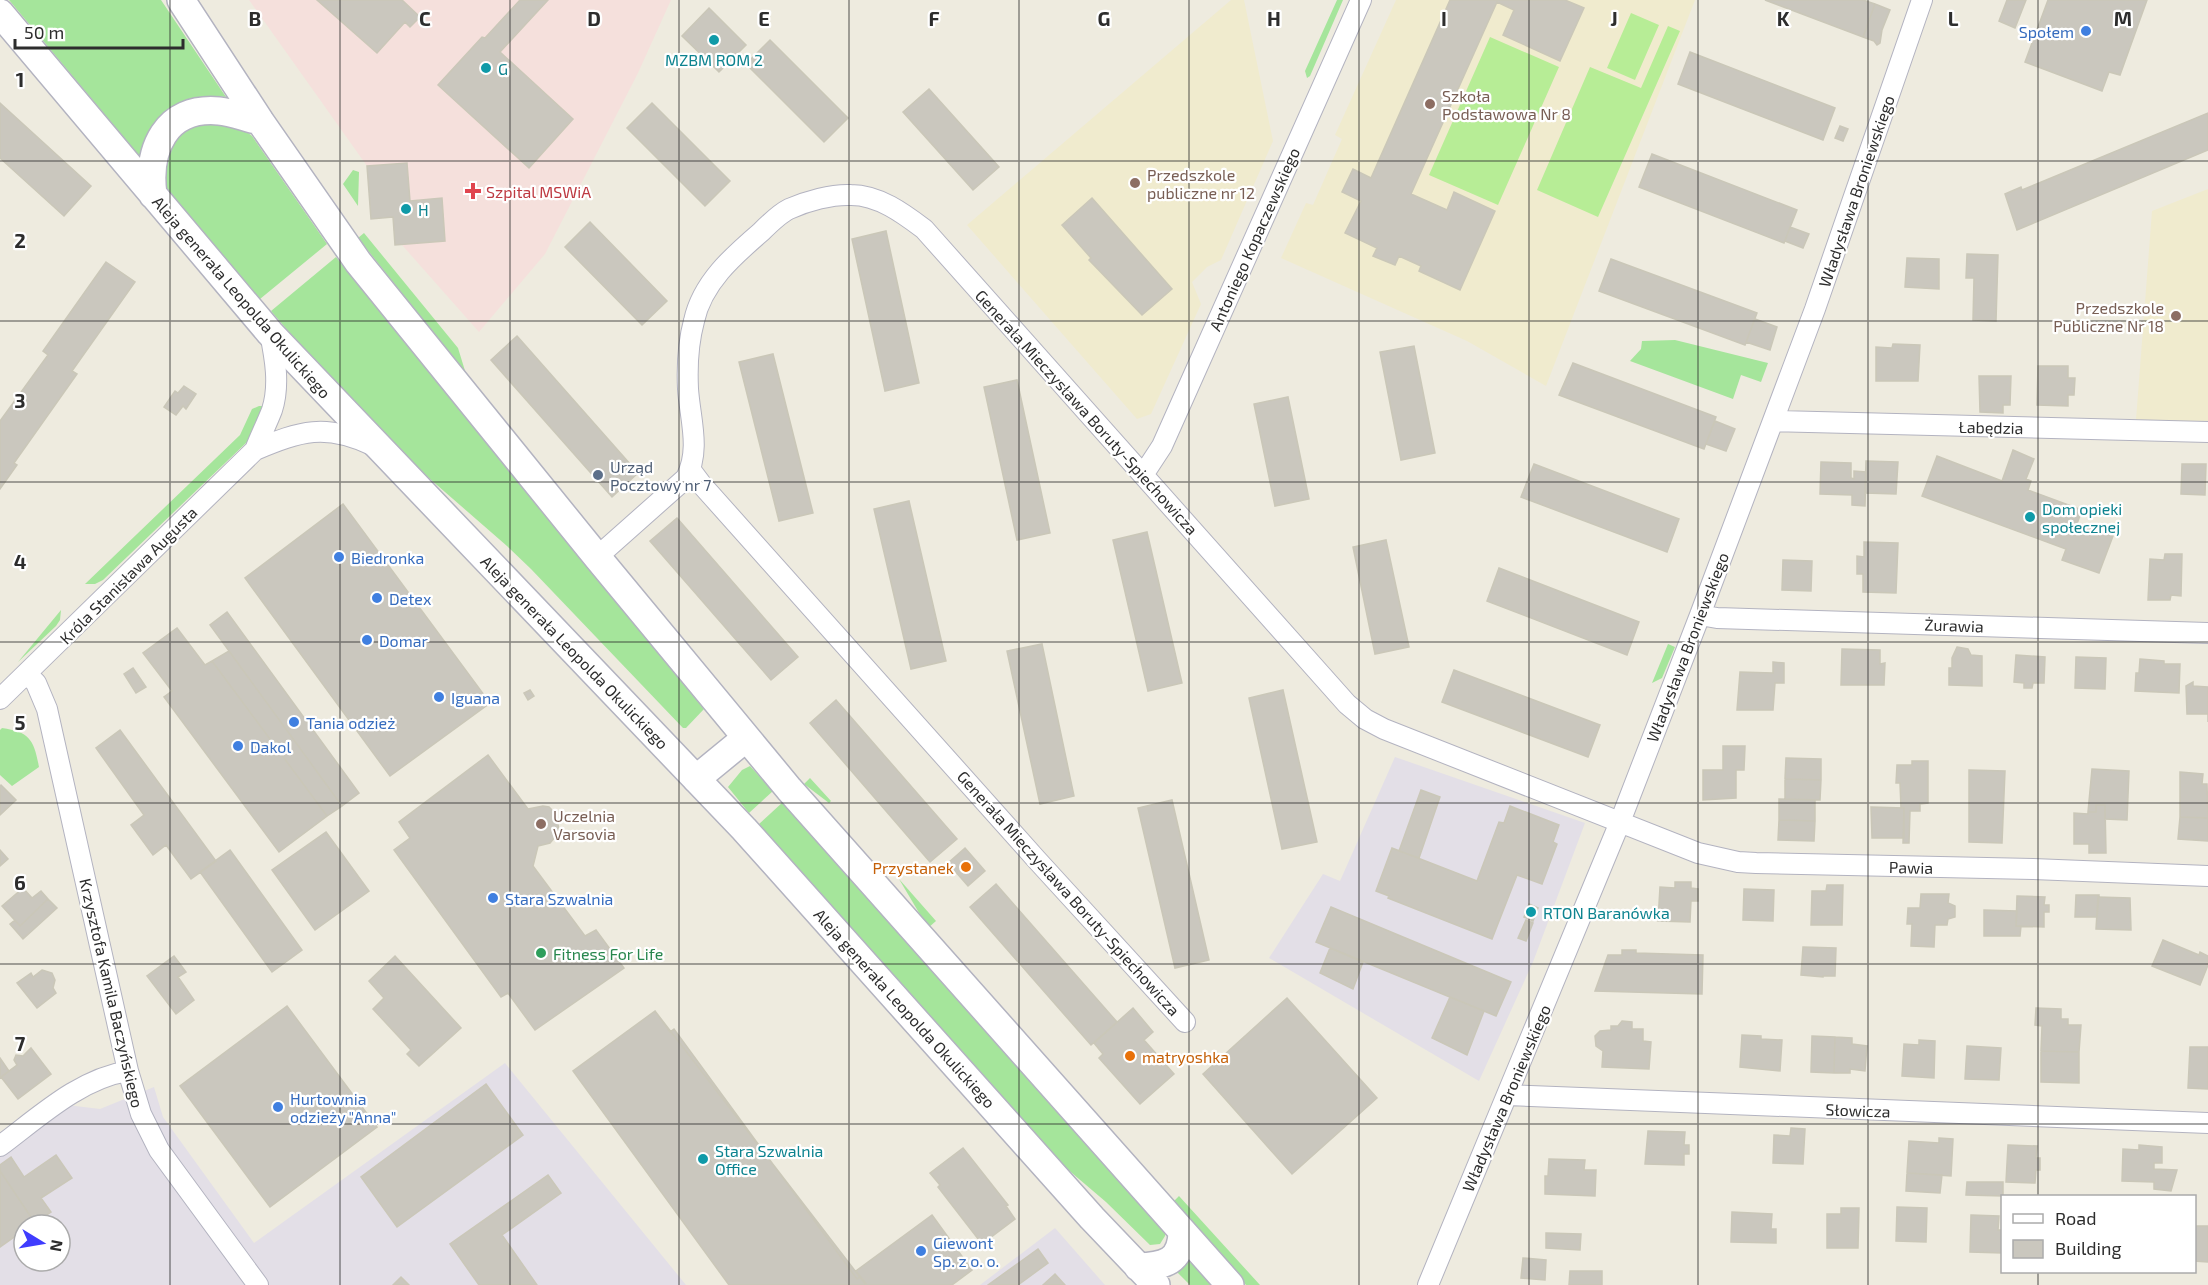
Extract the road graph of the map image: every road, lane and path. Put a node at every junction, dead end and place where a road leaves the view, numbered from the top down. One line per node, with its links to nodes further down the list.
1 (181, 0): 5 (main road)
2 (1361, 0): 13 (street, Antoniego Kopaczewskiego)
3 (1922, 0): 8 (street, Władysława Broniewskiego)
4 (0, 13): 6 (main road, Aleja generała Leopolda Okulickiego)
5 (260, 121): 6 (main road); 14 (main road)
6 (153, 195): 7 (main road, Aleja generała Leopolda Okulickiego)
7 (270, 333): 10 (main road, Aleja generała Leopolda Okulickiego); 11 (street, Króla Stanisława Augusta)
8 (1773, 421): 9 (street, Łabędzia); 15 (street, Władysława Broniewskiego)
9 (2208, 432)
10 (379, 447): 11 (street, Króla Stanisława Augusta); 20 (main road, Aleja generała Leopolda Okulickiego)
11 (255, 450): 17 (street, Króla Stanisława Augusta)
12 (690, 469): 13 (street, Generała Mieczysława Boruty-Spiechowicza); 14 (street); 23 (street, Generała Mieczysława Boruty-Spiechowicza)
13 (1143, 475): 21 (street, Generała Mieczysława Boruty-Spiechowicza)
14 (597, 557): 19 (main road)
15 (1700, 615): 16 (street, Żurawia); 21 (street, Władysława Broniewskiego)
16 (2208, 633)
17 (27, 674): 18 (street, Króla Stanisława Augusta); 24 (street, Krzysztofa Kamila Baczyńskiego)
18 (0, 699)
19 (746, 738): 20 (main road); 28 (main road)
20 (696, 779): 29 (main road, Aleja generała Leopolda Okulickiego)
21 (1620, 822): 22 (street, Pawia); 25 (street, Władysława Broniewskiego)
22 (2208, 876)
23 (1185, 1022)
24 (128, 1071): 27 (street); 30 (street, Krzysztofa Kamila Baczyńskiego)
25 (1508, 1095): 26 (street, Słowicza); 32 (street, Władysława Broniewskiego)
26 (2208, 1123)
27 (0, 1146)
28 (1182, 1233): 29 (main road); 31 (main road)
29 (1147, 1276)
30 (258, 1285)
31 (1230, 1285)
32 (1428, 1285)

